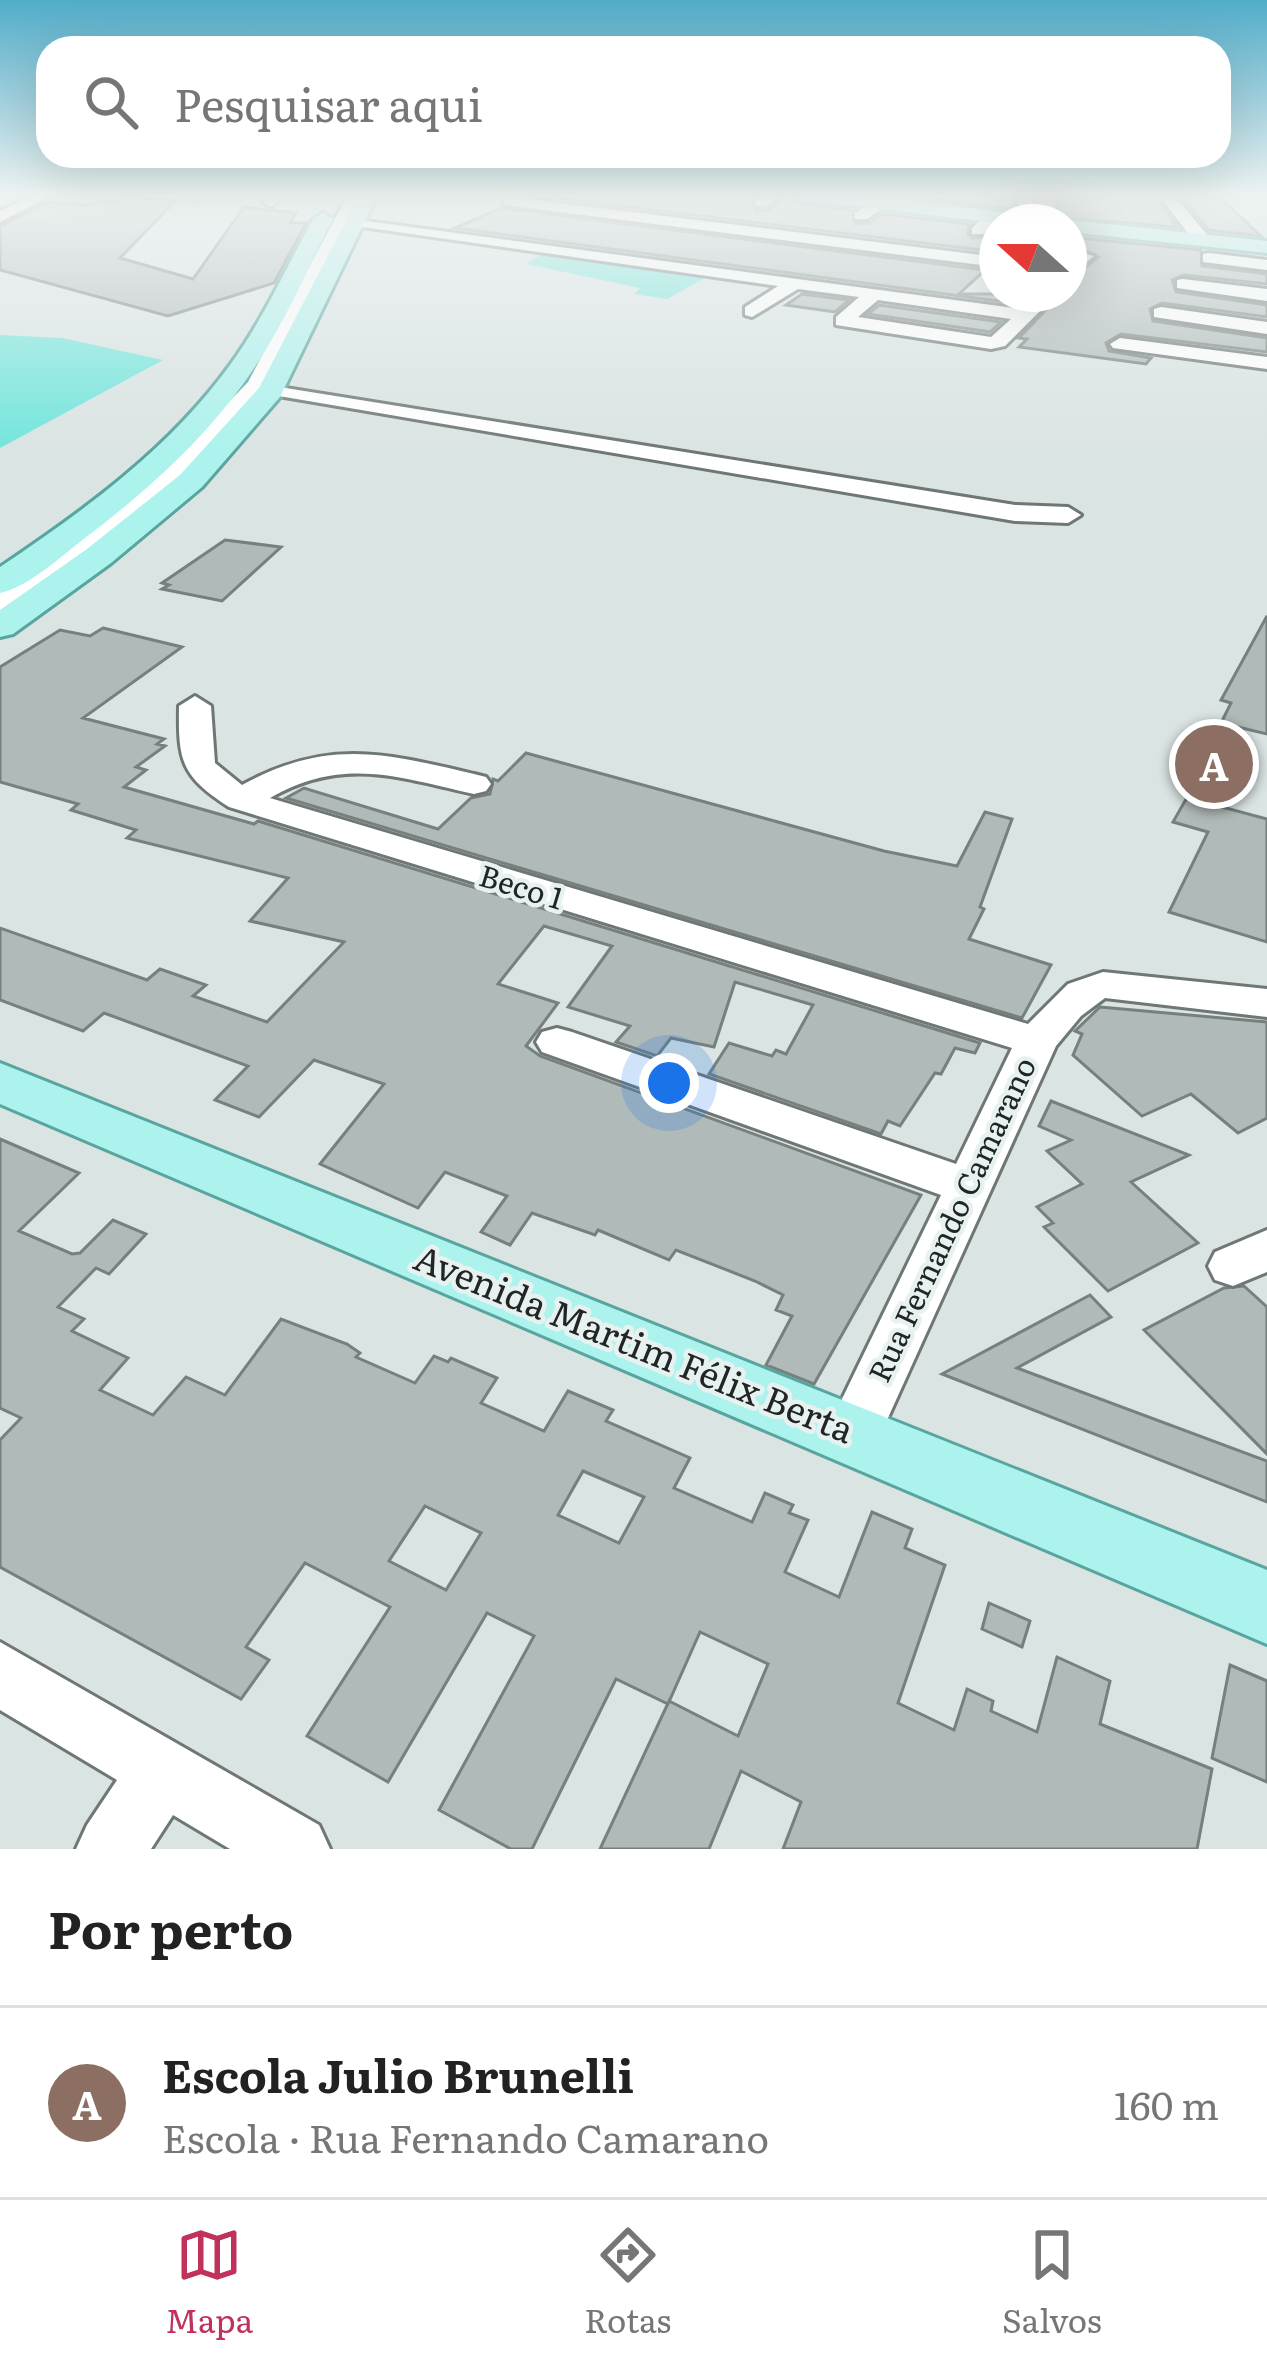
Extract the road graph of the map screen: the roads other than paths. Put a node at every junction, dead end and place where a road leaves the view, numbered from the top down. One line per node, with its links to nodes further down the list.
1 (289, 280): 23 (main road)
2 (318, 280): 26 (street)
3 (323, 280): 22 (main road)
4 (708, 280): 7 (street)
5 (730, 280): 7 (street)
6 (795, 283): 7 (street); 9 (street); 13 (street)
7 (730, 284)
8 (1183, 284): 10 (street)
9 (874, 294): 11 (street); 18 (street)
10 (1267, 295)
11 (950, 304): 16 (street); 18 (street)
12 (1267, 304): 17 (street)
13 (752, 311)
14 (1030, 312): 16 (street)
15 (1161, 313): 17 (street)
16 (1027, 315): 18 (street)
17 (1260, 327): 21 (street)
18 (919, 333)
19 (1120, 344): 21 (street)
20 (1267, 363): 21 (street)
21 (1219, 365)
22 (271, 391): 24 (main road); 25 (street)
23 (142, 478): 26 (street); 27 (main road)
24 (191, 481): 26 (street); 29 (main road)
25 (1067, 515)
26 (75, 552): 28 (street)
27 (7, 571)
28 (0, 604)
29 (0, 626)
30 (195, 706): 32 (street)
31 (474, 784): 32 (street)
32 (241, 800): 34 (street, Beco 1)
33 (1267, 1004): 34 (street, Rua Fernando Camarano)
34 (1036, 1041): 37 (street, Rua Fernando Camarano)
35 (557, 1042): 37 (street)
36 (0, 1082): 38 (main road, Avenida Martim Félix Berta)
37 (968, 1186): 38 (street, Rua Fernando Camarano)
38 (853, 1434): 39 (main road, Avenida Martim Félix Berta)
39 (1267, 1607)
40 (0, 1674): 41 (street)
41 (162, 1772): 42 (street); 43 (street)
42 (110, 1849)
43 (295, 1849)

